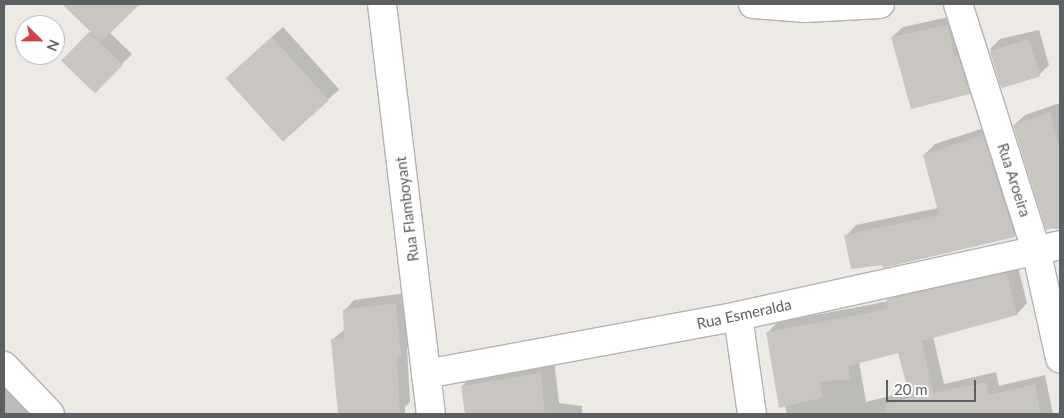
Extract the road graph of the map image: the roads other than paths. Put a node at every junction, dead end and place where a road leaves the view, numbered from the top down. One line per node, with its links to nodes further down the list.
1 (382, 4): 9 (street, Rua Flamboyant)
2 (753, 4): 3 (street)
3 (880, 4)
4 (958, 4): 5 (street, Rua Aroeira)
5 (1048, 248): 6 (street, Rua Esmeralda); 7 (street, Rua Aroeira)
6 (738, 316): 9 (street, Rua Esmeralda); 12 (street)
7 (1060, 358)
8 (4, 366): 10 (street)
9 (426, 374): 11 (street, Rua Flamboyant)
10 (50, 414)
11 (431, 414)
12 (752, 414)

